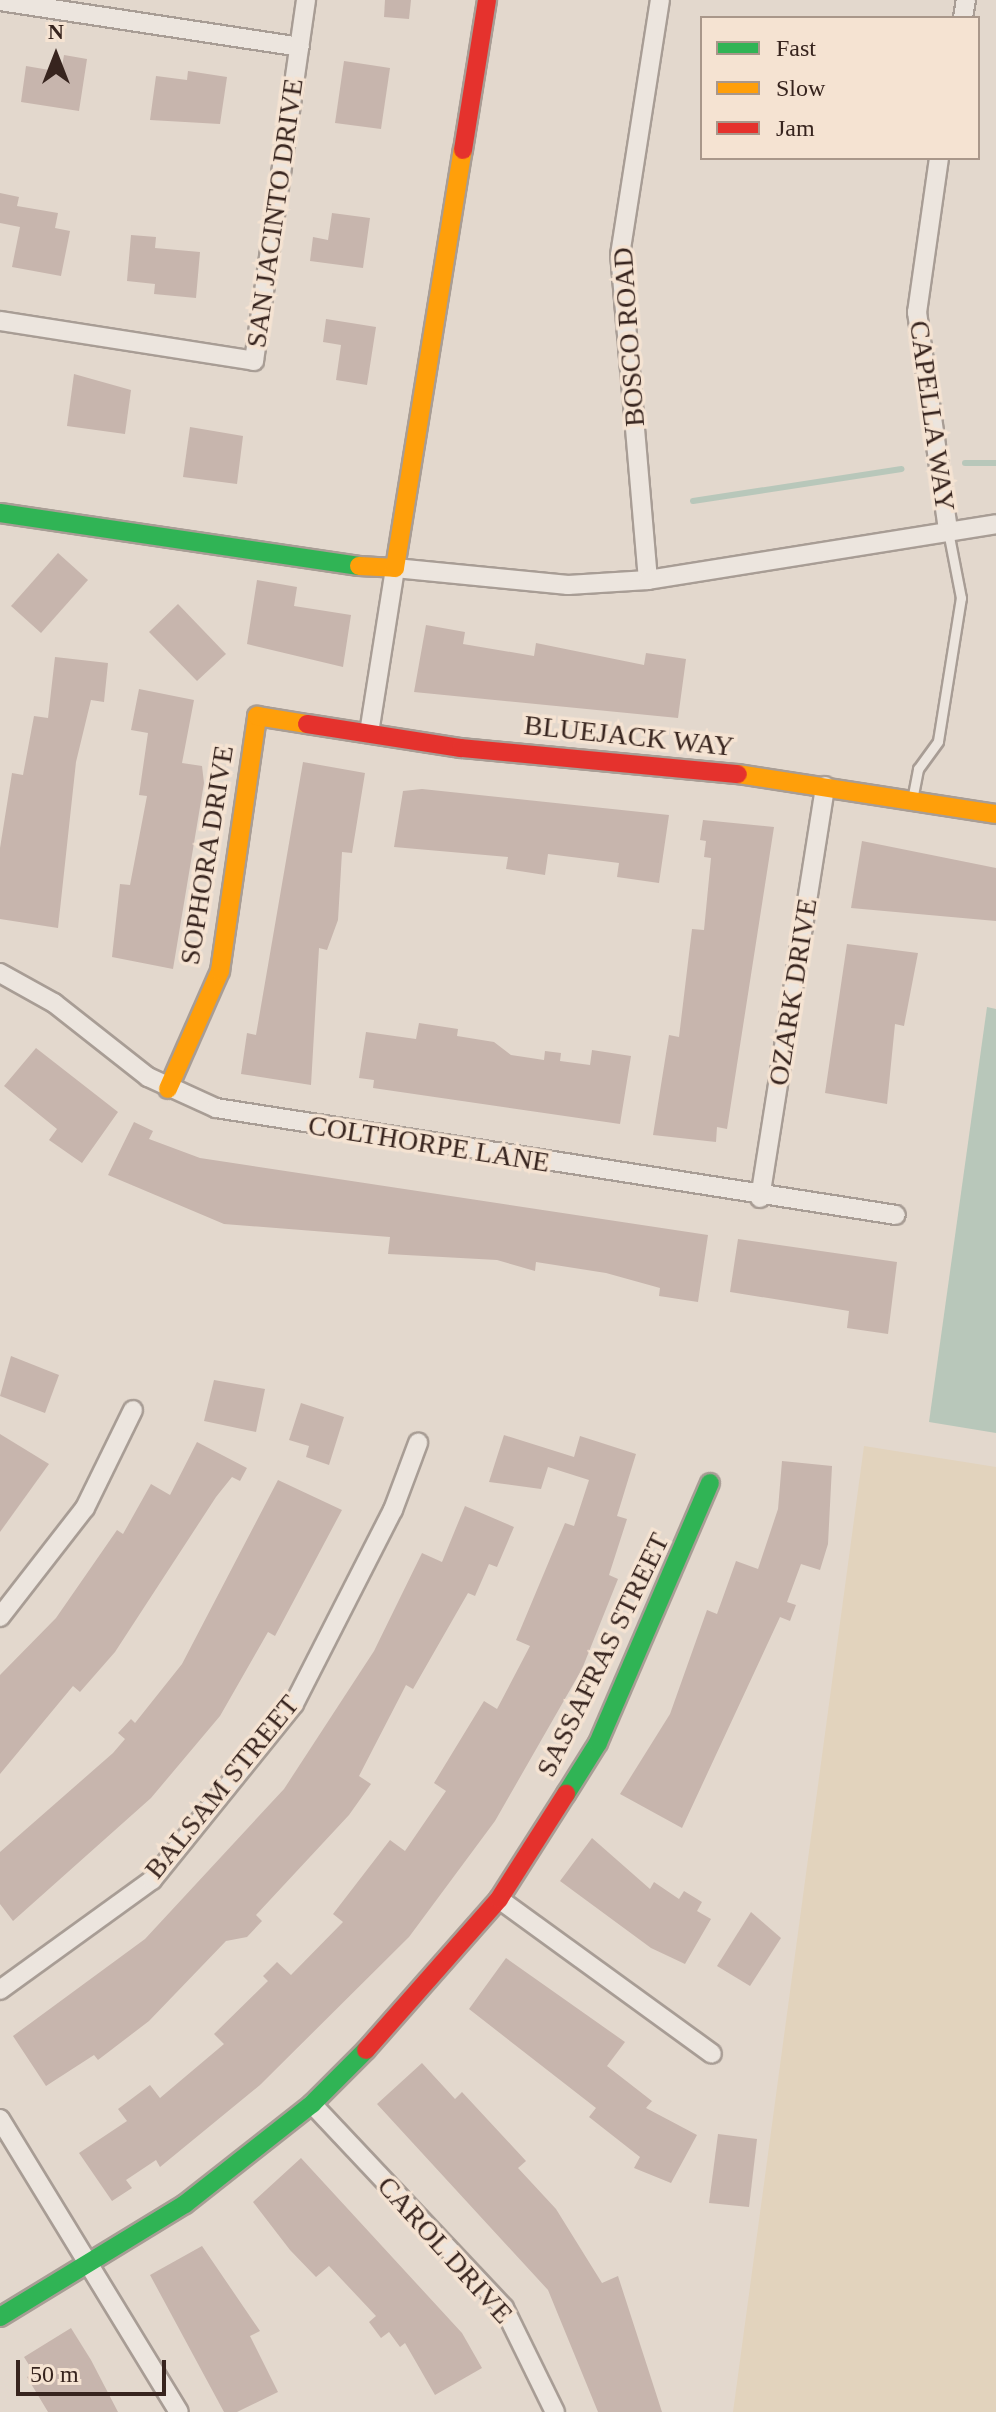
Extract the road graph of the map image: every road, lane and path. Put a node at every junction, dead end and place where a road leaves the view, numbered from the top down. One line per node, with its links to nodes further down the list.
1 (306, 0): 5 (street, SAN JACINTO DRIVE)
2 (487, 0): 11 (street)
3 (660, 0): 12 (street, BOSCO ROAD)
4 (0, 1): 5 (street)
5 (299, 47): 7 (street, SAN JACINTO DRIVE)
6 (939, 160): 10 (street, CAPELLA WAY)
7 (0, 321)
8 (0, 513): 11 (street)
9 (996, 524): 10 (street)
10 (948, 531): 12 (street); 16 (lane)
11 (395, 568): 12 (street); 14 (street)
12 (648, 580)
13 (257, 716): 14 (street, BLUEJACK WAY); 19 (street, SOPHORA DRIVE)
14 (369, 733): 15 (street, BLUEJACK WAY)
15 (825, 786): 16 (street, BLUEJACK WAY); 20 (street, OZARK DRIVE)
16 (912, 800): 17 (street, BLUEJACK WAY)
17 (996, 814)
18 (0, 973): 19 (street, COLTHORPE LANE)
19 (168, 1089): 20 (street, COLTHORPE LANE)
20 (760, 1198): 21 (street, COLTHORPE LANE)
21 (896, 1215)
22 (133, 1410): 25 (street)
23 (418, 1443): 27 (street, BALSAM STREET)
24 (710, 1483): 26 (street, SASSAFRAS STREET)
25 (0, 1617)
26 (499, 1899): 28 (street); 29 (street, SASSAFRAS STREET)
27 (0, 1990)
28 (712, 2054)
29 (312, 2104): 31 (street, SASSAFRAS STREET); 34 (street, CAROL DRIVE)
30 (0, 2119): 31 (street)
31 (86, 2268): 32 (street, SASSAFRAS STREET); 33 (street)
32 (0, 2317)
33 (179, 2412)
34 (555, 2412)

